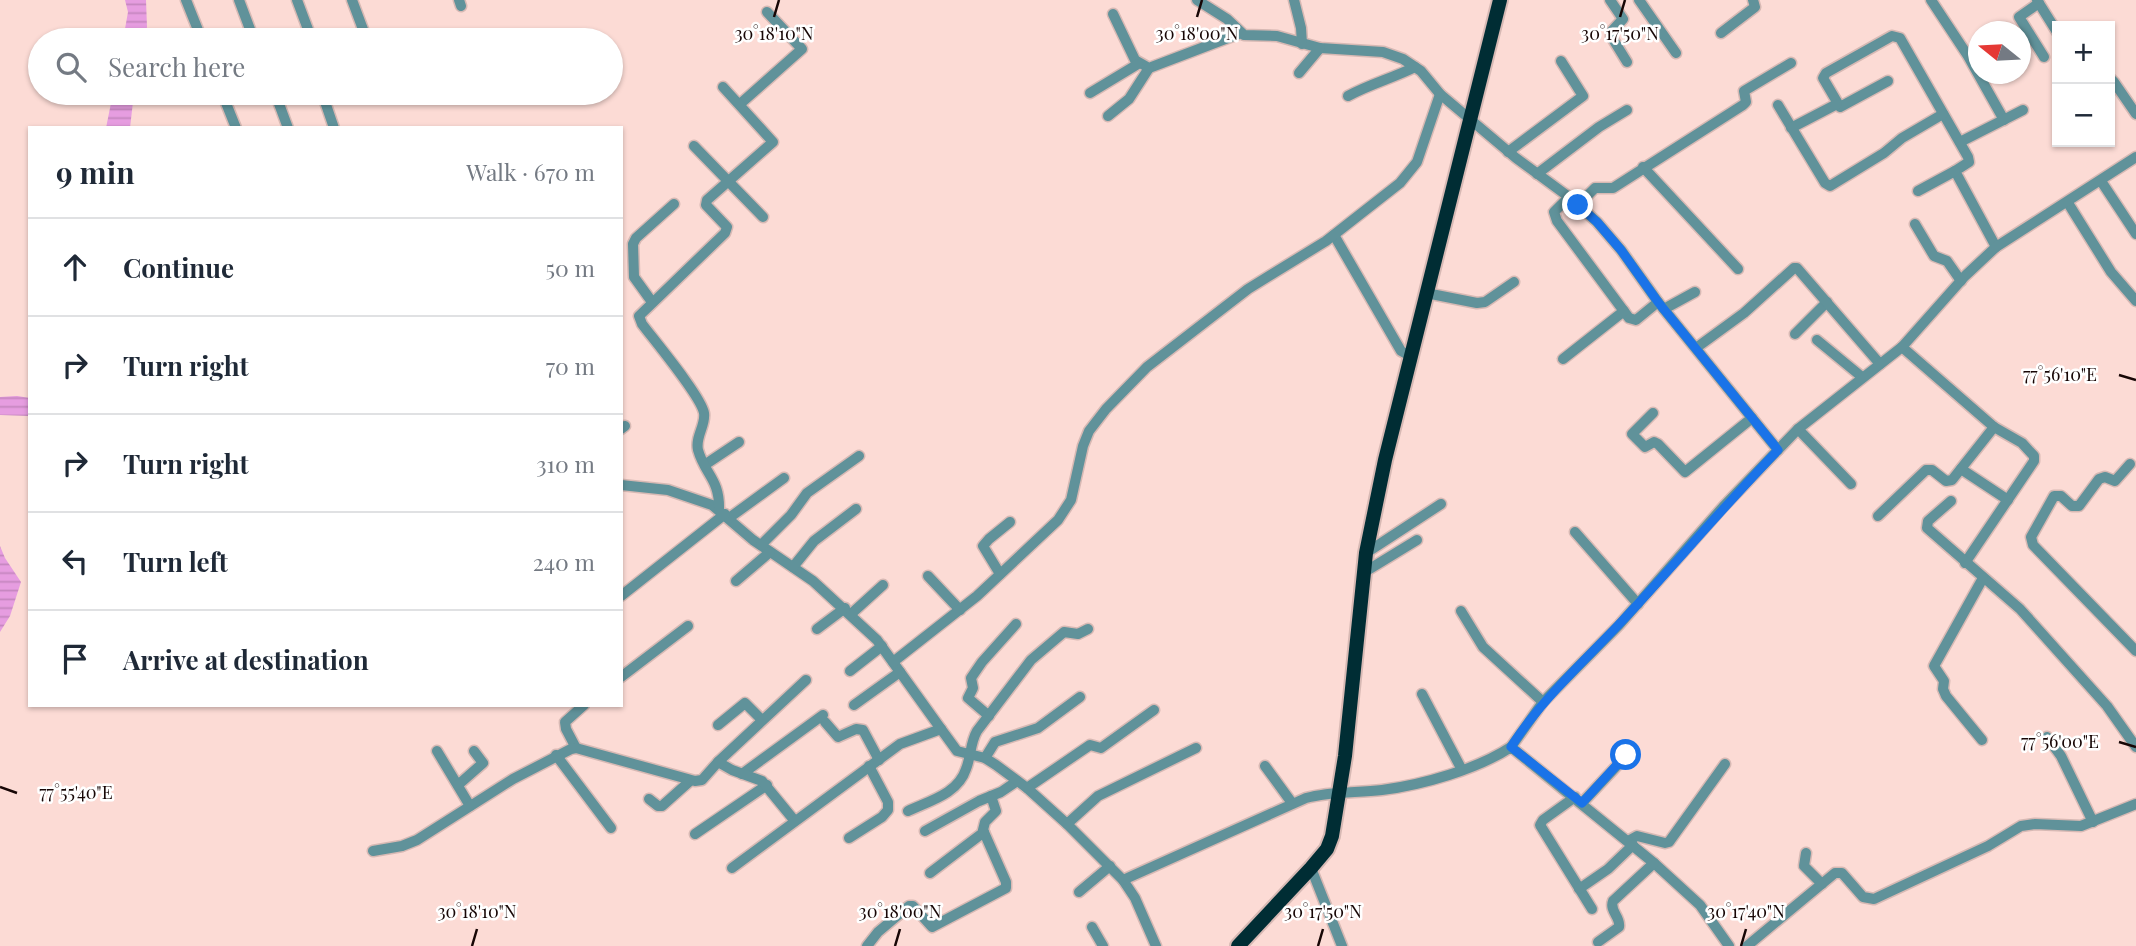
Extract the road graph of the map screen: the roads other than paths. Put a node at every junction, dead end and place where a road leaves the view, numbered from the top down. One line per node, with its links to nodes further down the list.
1 (186, 0): 16 (street)
2 (239, 0): 17 (street)
3 (297, 0): 18 (street)
4 (352, 0): 19 (street)
5 (1198, 0): 20 (street)
6 (1294, 0): 22 (street)
7 (1500, 0): 50 (highway)
8 (1610, 0): 27 (street)
9 (1639, 0): 24 (street)
10 (1754, 0): 21 (street)
11 (1931, 0): 51 (street)
12 (2038, 1): 15 (street); 25 (street)
13 (767, 12): 39 (street)
14 (1113, 14): 29 (street)
15 (2052, 24)
16 (197, 28)
17 (250, 28)
18 (308, 28)
19 (362, 28)
20 (1241, 33): 22 (street); 31 (street)
21 (1720, 33)
22 (1302, 44): 23 (street)
23 (1320, 48): 30 (street); 32 (street)
24 (1676, 53)
25 (2044, 57)
26 (1561, 61): 58 (street)
27 (1627, 62)
28 (1791, 63): 60 (street)
29 (1138, 64): 31 (street); 36 (street)
30 (1415, 67): 37 (street); 38 (street)
31 (1149, 68): 49 (street)
32 (1299, 73)
33 (1888, 81): 40 (street)
34 (2115, 82): 48 (street)
35 (723, 87): 39 (street)
36 (1090, 93)
37 (1440, 94): 50 (street); 73 (street)
38 (1348, 96)
39 (740, 104): 63 (street)
40 (1837, 104): 47 (street); 55 (street)
41 (227, 105): 52 (street)
42 (279, 105): 53 (street)
43 (326, 105): 54 (street)
44 (1778, 105): 55 (street)
45 (1627, 110): 62 (street)
46 (2023, 110): 51 (street)
47 (1943, 114): 55 (street); 56 (street)
48 (2136, 114)
49 (1108, 116)
50 (1470, 117): 58 (street); 79 (highway)
51 (2004, 120): 56 (street)
52 (235, 126)
53 (287, 126)
54 (333, 126)
55 (1791, 128)
56 (1960, 142): 61 (street)
57 (694, 146): 63 (street)
58 (1508, 152): 62 (street)
59 (2136, 157): 64 (street)
60 (1643, 167): 69 (street); 75 (street)
61 (1955, 171): 65 (street); 74 (street)
62 (1537, 174): 66 (street)
63 (727, 180): 70 (street); 81 (street)
64 (2101, 181): 67 (street); 72 (street)
65 (1918, 191)
66 (1569, 197): 69 (street); 84 (street)
67 (2068, 203): 74 (street); 80 (street)
68 (674, 204): 81 (street)
69 (1578, 205): 83 (street)
70 (763, 217)
71 (1915, 224): 76 (street)
72 (2136, 234)
73 (1334, 235): 89 (street); 121 (street)
74 (1996, 247): 76 (street)
75 (1738, 268)
76 (1961, 281): 87 (street)
77 (1514, 282): 79 (street)
78 (1695, 292): 83 (street)
79 (1426, 293): 89 (highway)
80 (2136, 301)
81 (652, 302): 100 (street)
82 (1827, 302): 85 (street); 88 (street); 91 (street)
83 (1661, 305): 84 (street); 88 (street)
84 (1624, 311): 90 (street)
85 (1795, 334)
86 (1817, 340): 92 (street)
87 (1902, 347): 91 (street); 95 (street)
88 (1696, 348): 94 (street)
89 (1407, 355): 117 (highway)
90 (1563, 359)
91 (1880, 364): 92 (street)
92 (1862, 377): 96 (street)
93 (1653, 413): 94 (street)
94 (1752, 418): 98 (street)
95 (1993, 427): 102 (street); 107 (street)
96 (1798, 429): 98 (street); 104 (street)
97 (739, 442): 100 (street)
98 (1778, 450): 127 (street)
99 (859, 456): 115 (street)
100 (706, 464): 110 (street)
101 (2130, 464): 136 (street)
102 (1961, 469): 107 (street); 111 (street)
103 (784, 478): 110 (street)
104 (1851, 484)
105 (623, 485): 110 (street)
106 (1951, 500): 118 (street)
107 (2008, 500): 118 (street)
108 (1441, 504): 117 (street)
109 (856, 509): 119 (street)
110 (724, 514): 115 (street); 126 (street)
111 (1878, 516)
112 (1010, 522): 121 (street)
113 (1575, 532): 127 (street)
114 (1417, 540): 120 (street)
115 (761, 545): 116 (street)
116 (770, 552): 119 (street); 124 (street)
117 (1366, 553): 120 (highway)
118 (1965, 563): 123 (street)
119 (793, 567): 129 (street)
120 (1363, 573): 174 (highway)
121 (1000, 574): 128 (street)
122 (928, 576): 128 (street)
123 (1983, 578): 152 (street); 154 (street)
124 (736, 581)
125 (883, 585): 129 (street)
126 (623, 594)
127 (1638, 604): 143 (street)
128 (960, 610): 137 (street)
129 (848, 611): 133 (street); 135 (street)
130 (1461, 611): 143 (street)
131 (1016, 624): 147 (street)
132 (688, 626): 139 (street)
133 (817, 629)
134 (1088, 629): 147 (street)
135 (882, 646): 137 (street); 138 (street)
136 (2136, 651)
137 (896, 667): 144 (street); 150 (street)
138 (850, 671)
139 (623, 675)
140 (806, 680): 148 (street)
141 (1422, 694): 167 (street)
142 (1080, 697): 162 (street)
143 (1543, 702): 153 (street)
144 (854, 705)
145 (582, 707): 155 (street)
146 (1154, 710): 173 (street)
147 (989, 716): 160 (street)
148 (762, 720): 149 (street); 163 (street)
149 (718, 725)
150 (941, 729): 160 (street); 164 (street)
151 (2047, 737): 183 (street)
152 (1982, 740)
153 (1511, 747): 167 (street); 177 (street)
154 (2136, 747)
155 (576, 748): 159 (street); 169 (street)
156 (1196, 748): 184 (street)
157 (437, 751): 171 (street)
158 (474, 751): 171 (street)
159 (556, 755): 180 (street); 185 (street)
160 (969, 755): 162 (street); 181 (street)
161 (1626, 755): 177 (street)
162 (985, 758): 170 (street)
163 (718, 762): 168 (street); 169 (street)
164 (874, 763): 168 (street); 182 (street); 189 (street)
165 (1725, 764): 190 (street)
166 (1265, 766): 178 (street)
167 (1462, 770): 174 (street)
168 (742, 774): 172 (street)
169 (690, 781): 176 (street)
170 (1017, 781): 173 (street); 175 (street)
171 (458, 785): 180 (street)
172 (767, 785): 182 (street); 188 (street)
173 (1027, 789): 184 (street)
174 (1341, 792): 178 (street); 195 (highway)
175 (991, 796): 186 (street); 187 (street)
176 (649, 799)
177 (1578, 800): 190 (street); 200 (street)
178 (1292, 803): 198 (street)
179 (2136, 804): 183 (street)
180 (470, 806): 191 (street)
181 (908, 811)
182 (794, 820): 196 (street)
183 (2093, 822): 199 (street)
184 (1067, 824): 194 (street)
185 (611, 828)
186 (925, 831)
187 (984, 832): 197 (street); 205 (street)
188 (695, 834)
189 (849, 838)
190 (1630, 843): 193 (street); 200 (street)
191 (373, 851)
192 (1806, 853): 199 (street)
193 (1654, 863): 204 (street); 210 (street)
194 (1110, 866): 198 (street); 201 (street)
195 (1311, 868): 208 (highway); 209 (street)
196 (732, 869)
197 (930, 873)
198 (1123, 880): 207 (street)
199 (1822, 884): 211 (street)
200 (1579, 889): 202 (street)
201 (1079, 891)
202 (1592, 909)
203 (1092, 927): 206 (street)
204 (1598, 942)
205 (871, 944)
206 (1103, 946)
207 (1156, 946)
208 (1238, 946)
209 (1342, 946)
210 (1728, 946)
211 (1747, 946)

